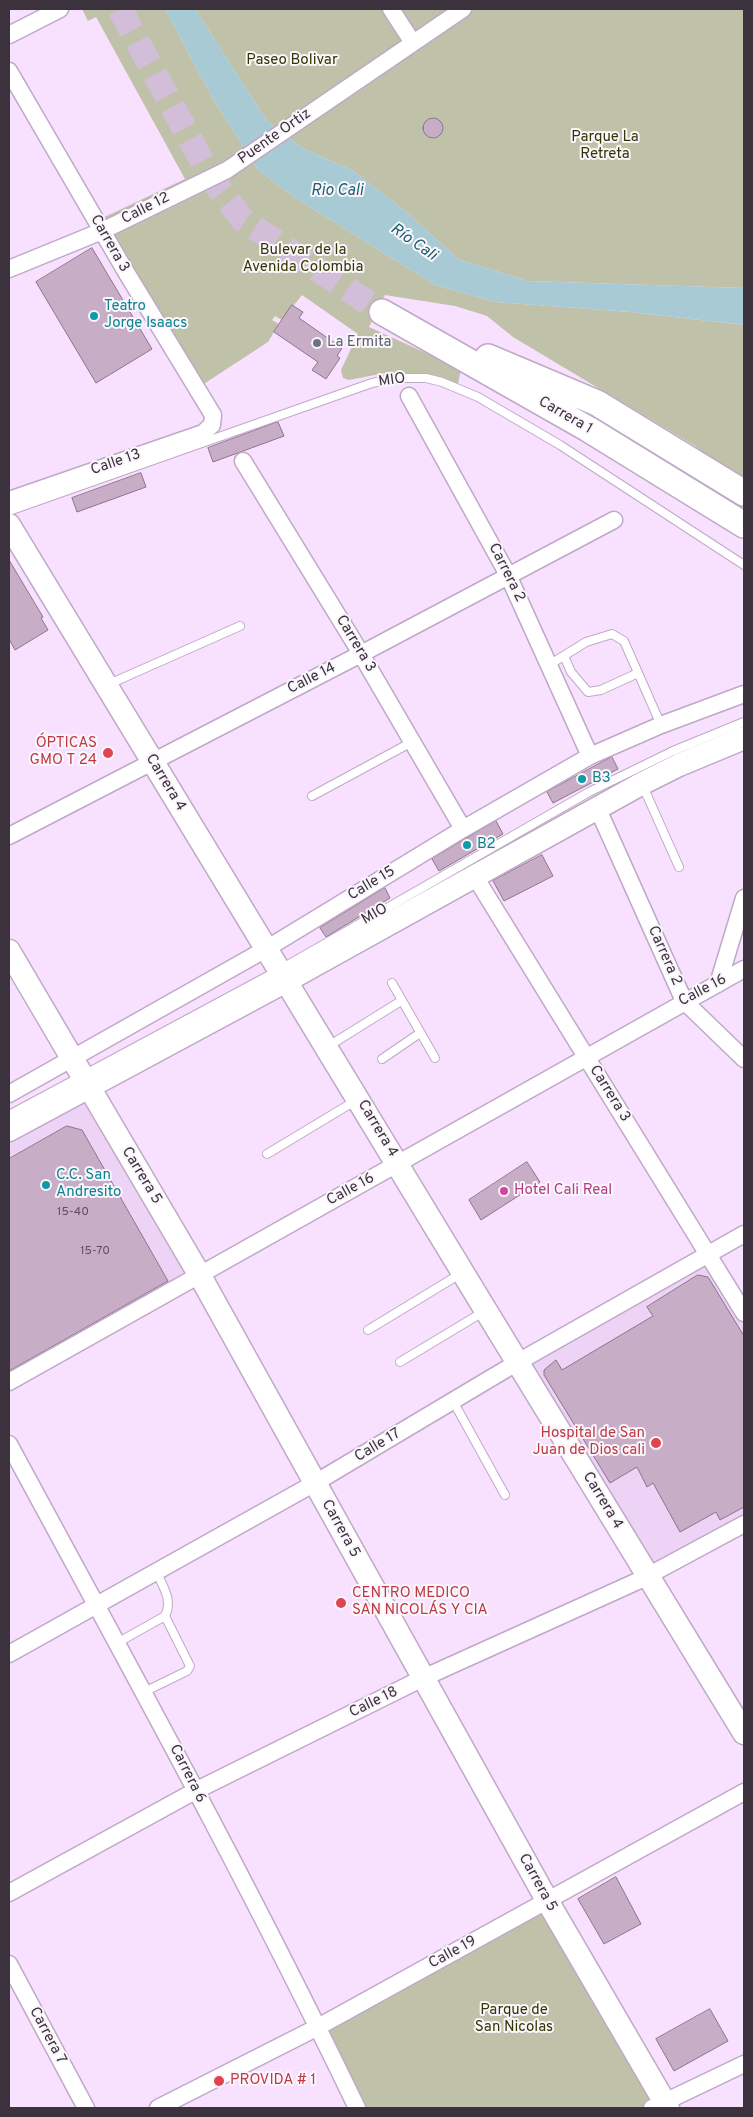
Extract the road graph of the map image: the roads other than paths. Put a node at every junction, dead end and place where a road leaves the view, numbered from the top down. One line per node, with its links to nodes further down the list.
1 (60, 9): 4 (street)
2 (391, 9): 5 (street)
3 (463, 9): 5 (street, Puente Ortiz)
4 (9, 35)
5 (412, 43): 7 (street, Puente Ortiz)
6 (9, 71): 8 (street, Carrera 3)
7 (227, 170): 8 (street, Calle 12)
8 (102, 231): 9 (street, Calle 12); 11 (street, Carrera 3)
9 (9, 269)
10 (409, 396): 20 (street, Carrera 2)
11 (213, 415): 14 (street, Calle 13)
12 (243, 461): 22 (street, Carrera 3)
13 (744, 493): 18 (main road, Carrera 1)
14 (9, 500)
15 (9, 510): 19 (lane, MIO)
16 (614, 520): 20 (street, Calle 14)
17 (9, 525): 26 (street, Carrera 4)
18 (744, 526)
19 (744, 565)
20 (508, 575): 22 (street, Calle 14); 24 (street, Carrera 2)
21 (240, 626): 26 (lane)
22 (361, 654): 31 (street, Carrera 3); 33 (street, Calle 14)
23 (564, 656): 24 (lane); 25 (lane); 25 (lane)
24 (549, 665): 32 (street, Carrera 2)
25 (638, 673): 29 (lane)
26 (106, 685): 33 (street, Carrera 4)
27 (744, 694): 29 (street, Calle 15)
28 (744, 722): 45 (lane, MIO)
29 (661, 725): 32 (street, Calle 15)
30 (744, 738): 34 (street, Calle 15)
31 (412, 742): 35 (lane); 37 (street, Carrera 3)
32 (590, 756): 37 (street, Calle 15)
33 (152, 761): 38 (street, Calle 14); 42 (street, Carrera 4)
34 (641, 784): 36 (street, Calle 15); 39 (lane)
35 (312, 796)
36 (597, 807): 40 (street, Calle 15); 49 (street, Carrera 2)
37 (464, 829): 42 (street, Calle 15)
38 (9, 836)
39 (679, 867)
40 (474, 875): 45 (street, Calle 15); 52 (street, Carrera 3)
41 (744, 898): 47 (street)
42 (266, 949): 45 (street, Carrera 4); 56 (street, Calle 15)
43 (9, 951): 56 (street, Carrera 5)
44 (744, 969): 47 (street, Calle 16)
45 (282, 976): 51 (street, Carrera 4); 56 (street, Calle 15)
46 (392, 983): 48 (lane)
47 (718, 984): 49 (street, Calle 16)
48 (401, 1001): 50 (lane); 51 (lane)
49 (684, 1001): 52 (street, Calle 16); 55 (street, Carrera 2)
50 (420, 1033): 53 (lane); 54 (lane)
51 (327, 1047): 58 (street, Carrera 4)
52 (586, 1056): 62 (street, Calle 16); 64 (street, Carrera 3)
53 (435, 1058)
54 (382, 1059)
55 (744, 1059)
56 (81, 1073): 57 (street, Calle 15); 59 (lane); 60 (street, Calle 15); 66 (street, Carrera 5)
57 (9, 1094)
58 (359, 1099): 61 (lane); 62 (street, Carrera 4)
59 (9, 1115)
60 (9, 1130)
61 (267, 1154)
62 (398, 1164): 65 (street, Carrera 4); 66 (street, Calle 16)
63 (744, 1234): 64 (street, Calle 17)
64 (708, 1254): 68 (street, Carrera 3); 71 (street, Calle 17)
65 (462, 1273): 67 (street, Carrera 4); 69 (lane)
66 (199, 1274): 72 (street, Calle 16); 75 (street, Carrera 5)
67 (485, 1311): 70 (lane); 71 (street, Carrera 4)
68 (744, 1313)
69 (368, 1330)
70 (400, 1362)
71 (518, 1362): 73 (street, Calle 17); 79 (street, Carrera 4)
72 (9, 1382)
73 (453, 1401): 75 (street, Calle 17); 76 (lane)
74 (9, 1444): 80 (street, Carrera 6)
75 (315, 1483): 78 (street, Calle 17); 84 (street, Carrera 5)
76 (505, 1495)
77 (744, 1524): 79 (street, Calle 18)
78 (156, 1572): 80 (street, Calle 17); 81 (lane)
79 (648, 1576): 84 (street, Calle 18); 86 (street, Carrera 4)
80 (96, 1606): 82 (street, Carrera 6); 83 (street, Calle 17)
81 (165, 1616): 82 (lane); 85 (lane)
82 (117, 1643): 85 (street, Carrera 6)
83 (9, 1654)
84 (423, 1678): 87 (street, Calle 18); 90 (street, Carrera 5)
85 (144, 1692): 87 (street, Carrera 6)
86 (744, 1732)
87 (195, 1791): 89 (street, Calle 18); 92 (street, Carrera 6)
88 (744, 1792): 90 (street, Calle 19)
89 (9, 1893)
90 (548, 1902): 92 (street, Calle 19); 94 (street, Carrera 5)
91 (9, 1964): 95 (street, Carrera 7)
92 (318, 2027): 96 (street, Calle 19); 97 (street, Carrera 6)
93 (744, 2064): 94 (street)
94 (662, 2106)
95 (86, 2108)
96 (158, 2108)
97 (357, 2108)

